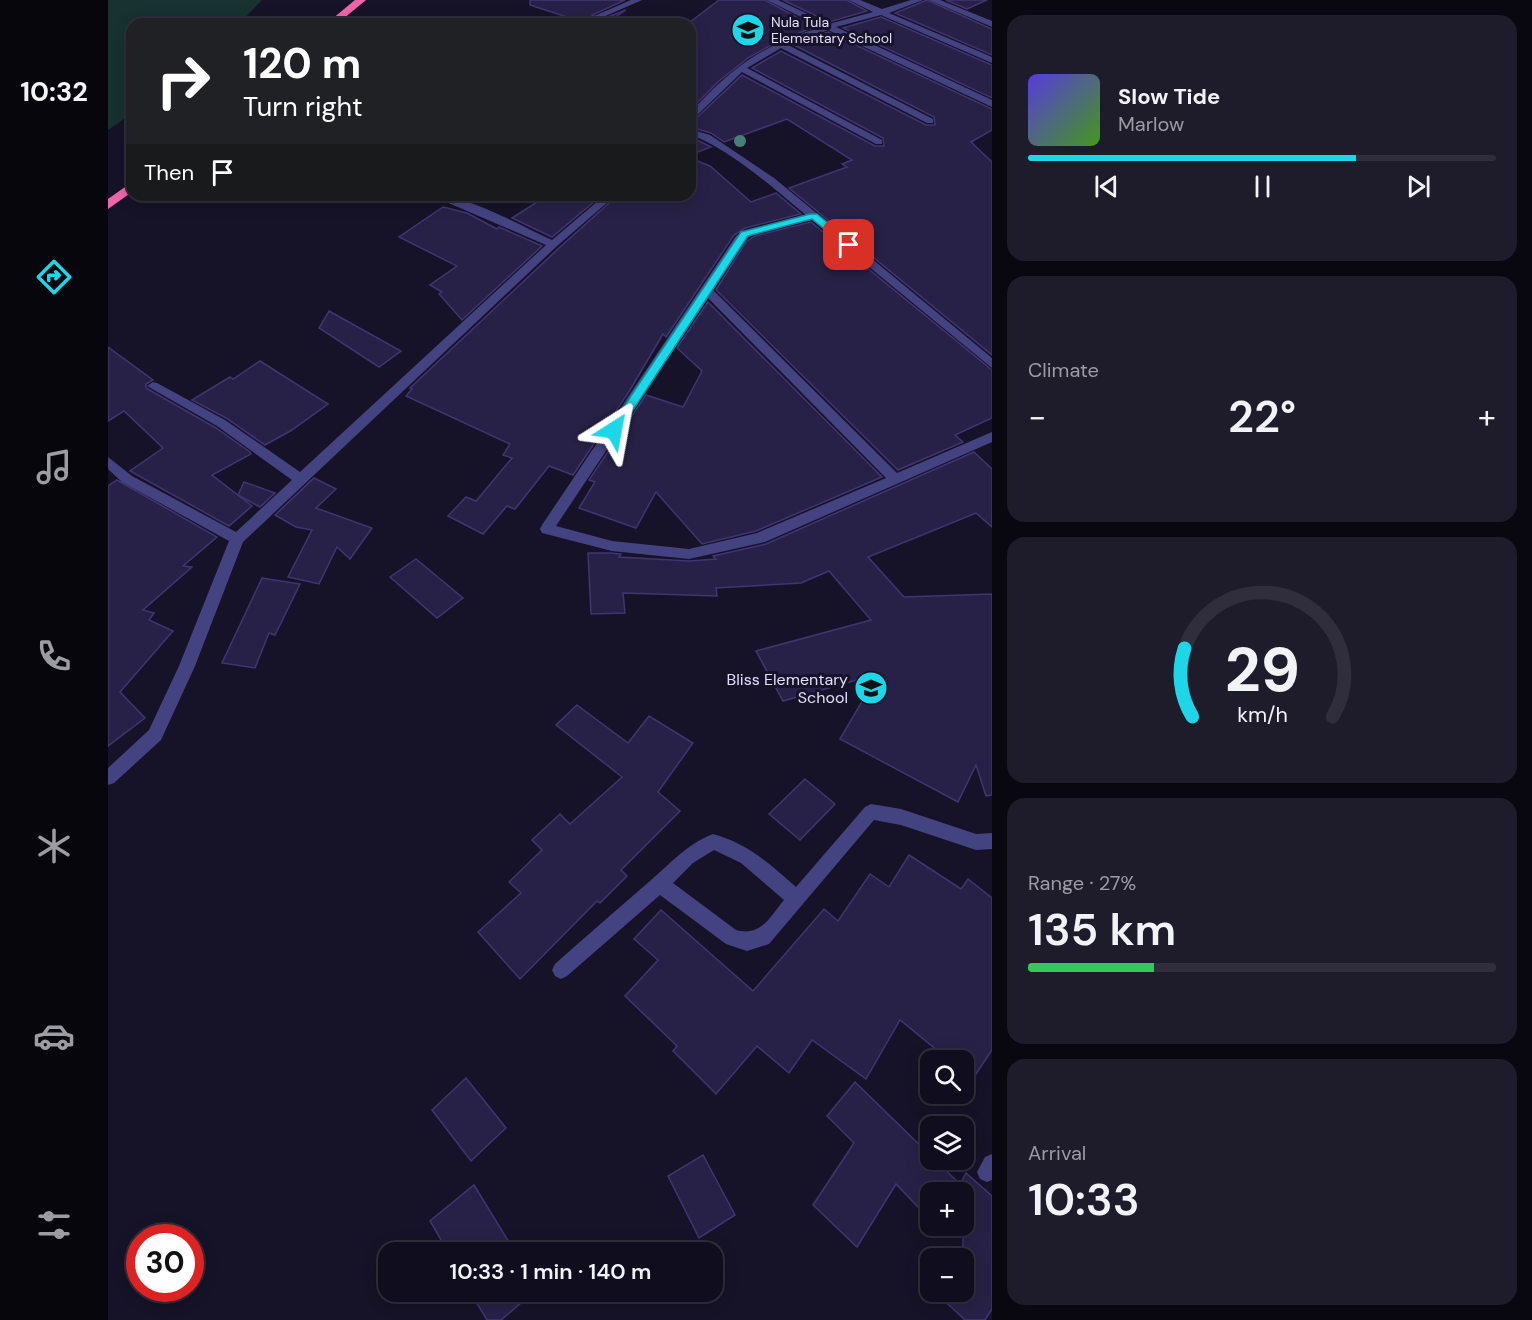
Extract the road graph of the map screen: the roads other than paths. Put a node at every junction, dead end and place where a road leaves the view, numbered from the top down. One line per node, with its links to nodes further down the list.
1 (361, 0): 9 (highway)
2 (639, 0): 8 (street)
3 (771, 0): 11 (street)
4 (853, 0): 7 (street)
5 (919, 0): 7 (street)
6 (933, 0): 10 (street)
7 (885, 13): 11 (street); 13 (street)
8 (598, 16)
9 (338, 18)
10 (992, 24)
11 (831, 27): 12 (street); 15 (street)
12 (780, 44): 14 (street); 17 (street)
13 (992, 60)
14 (740, 68): 16 (street); 19 (street)
15 (992, 104)
16 (696, 111)
17 (930, 121)
18 (696, 134): 24 (street)
19 (879, 142)
20 (126, 191): 23 (highway)
21 (452, 201): 25 (street)
22 (604, 201): 25 (street)
23 (108, 205)
24 (814, 216): 26 (street); 27 (street)
25 (553, 244): 31 (street)
26 (707, 291): 32 (street); 32 (street)
27 (992, 364)
28 (153, 386): 31 (street)
29 (992, 437): 32 (street)
30 (108, 462): 33 (street)
31 (300, 478): 33 (street)
32 (896, 480)
33 (237, 539): 34 (street)
34 (108, 778)
35 (992, 841): 37 (street)
36 (660, 884): 37 (street); 37 (street); 38 (street)
37 (797, 899)
38 (561, 970)

